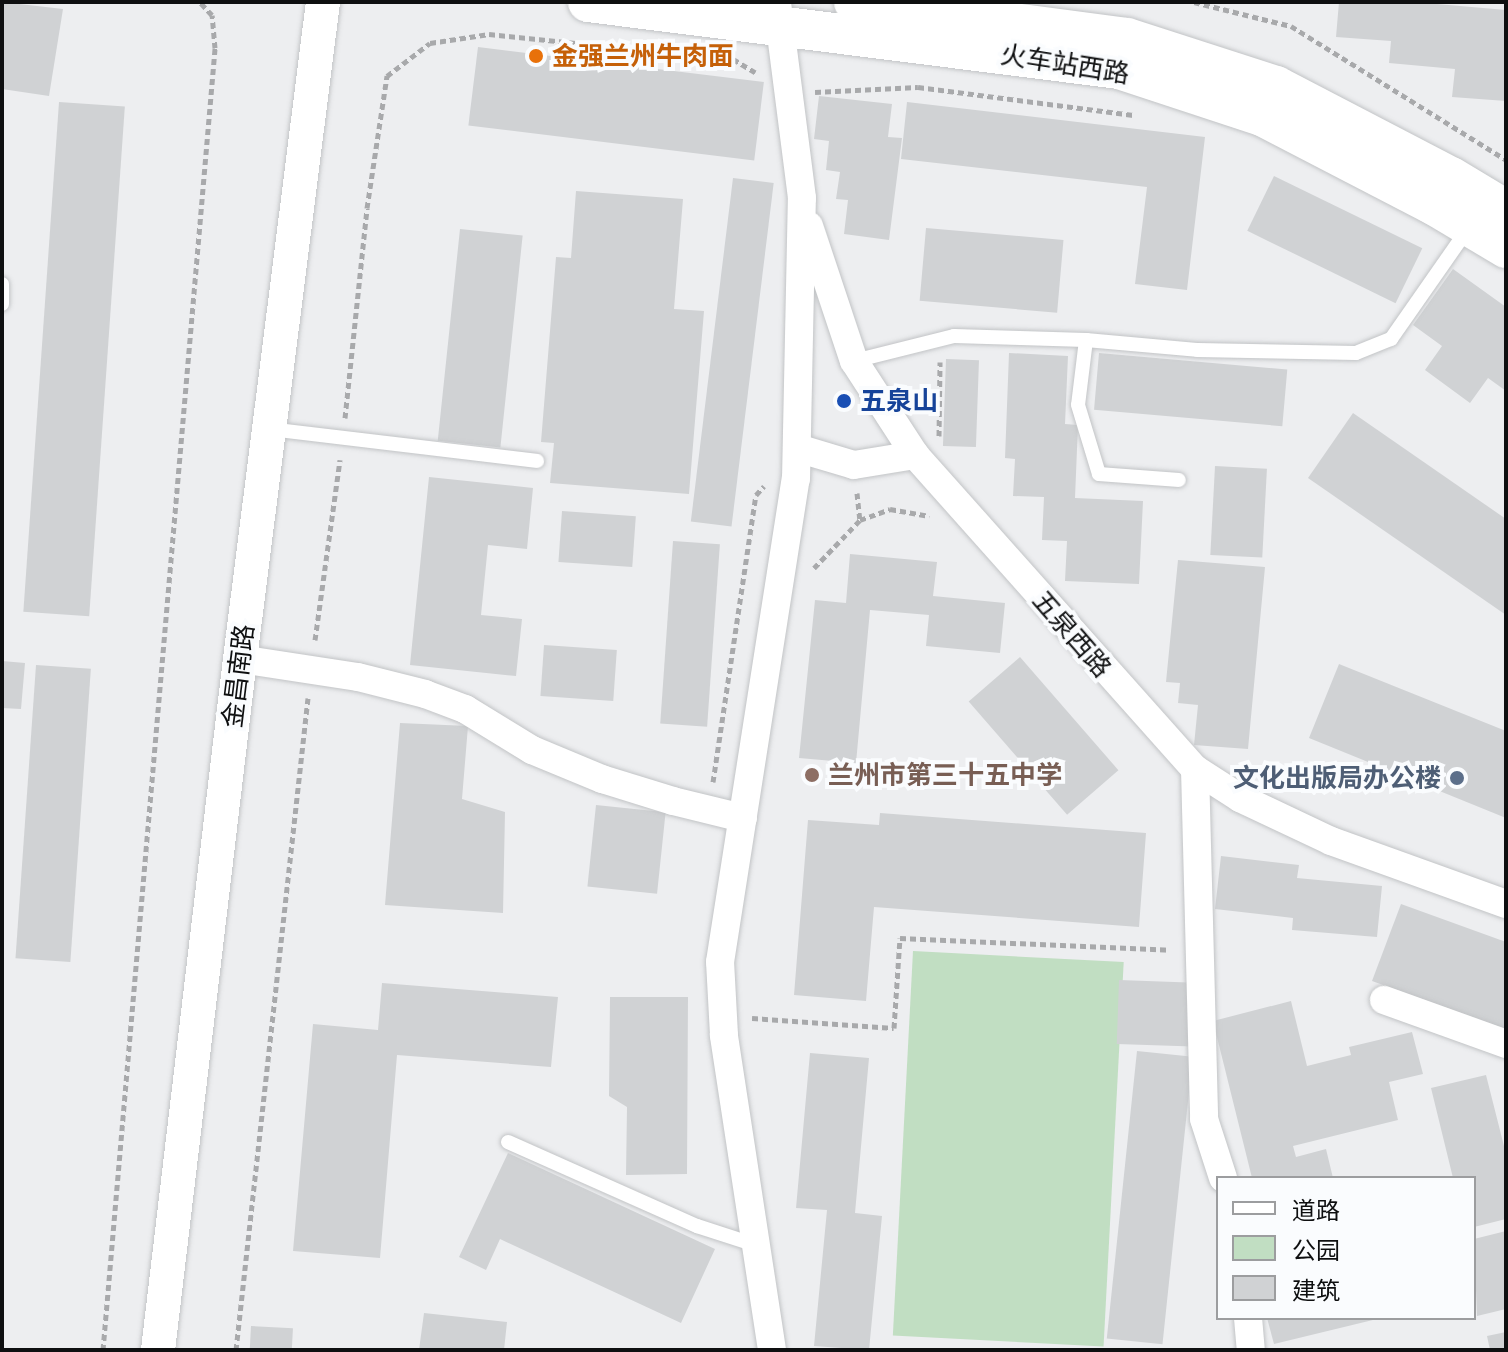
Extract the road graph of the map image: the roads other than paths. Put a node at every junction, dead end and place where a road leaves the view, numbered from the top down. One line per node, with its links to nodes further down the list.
1 (323, 2): 13 (street, 金昌南路)
2 (588, 2): 4 (main road, 火车站西路)
3 (854, 2): 6 (main road, 火车站西路)
4 (778, 14): 5 (street); 7 (main road, 火车站西路)
5 (802, 198): 12 (street, 五泉西路); 14 (street)
6 (1506, 210)
7 (1470, 226): 8 (main road, 火车站西路); 11 (lane)
8 (1506, 248)
9 (2, 284): 10 (lane)
10 (2, 304)
11 (1086, 340): 12 (lane); 17 (lane)
12 (854, 361): 15 (street, 五泉西路)
13 (269, 429): 16 (lane); 18 (street, 金昌南路)
14 (797, 448): 15 (street); 20 (street)
15 (927, 451): 19 (street, 五泉西路)
16 (537, 461)
17 (1179, 480)
18 (240, 659): 20 (street); 28 (street, 金昌南路)
19 (1195, 769): 21 (street, 五泉西路); 25 (street)
20 (743, 818): 26 (street)
21 (1506, 904)
22 (1384, 1000): 23 (street)
23 (1506, 1044)
24 (508, 1142): 26 (lane)
25 (1222, 1176)
26 (756, 1245): 29 (street)
27 (1248, 1320): 30 (street)
28 (158, 1350)
29 (772, 1350)
30 (1251, 1350)

